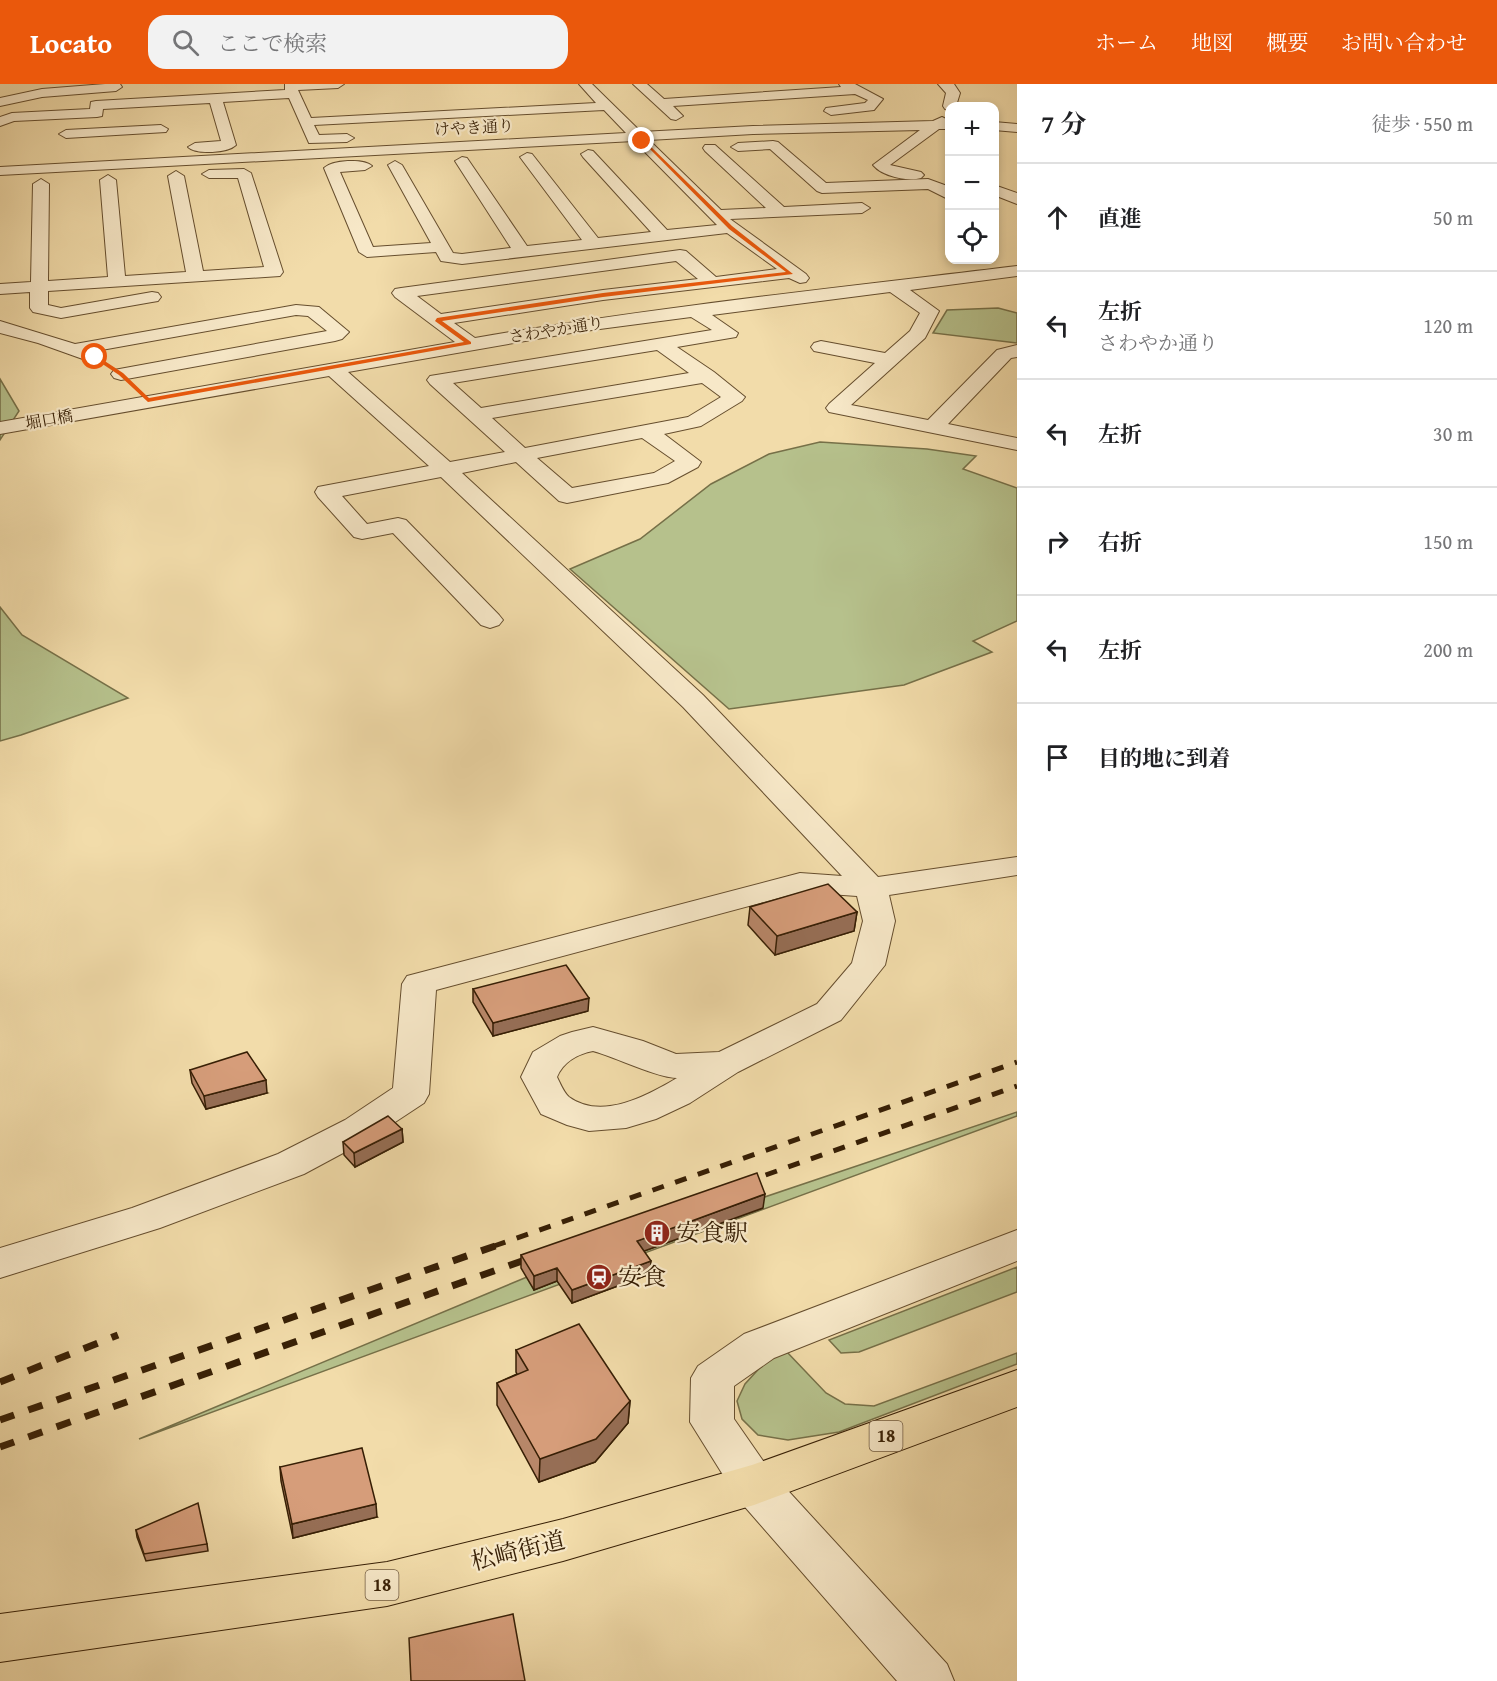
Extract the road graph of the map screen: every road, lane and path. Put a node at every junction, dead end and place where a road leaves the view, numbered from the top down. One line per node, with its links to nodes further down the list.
1 (111, 84): 11 (street)
2 (338, 84): 9 (street)
3 (944, 84): 12 (street)
4 (640, 85): 5 (street); 13 (street)
5 (660, 85)
6 (584, 87): 14 (street)
7 (851, 87): 13 (street); 15 (street)
8 (215, 98): 9 (street); 10 (street); 29 (street)
9 (300, 100): 19 (street)
10 (156, 101): 18 (street); 24 (street)
11 (0, 102)
12 (951, 102)
13 (661, 103): 17 (street)
14 (608, 106): 19 (street); 20 (street)
15 (816, 112)
16 (748, 116): 17 (street)
17 (681, 120): 20 (street)
18 (0, 122)
19 (306, 122): 20 (street)
20 (627, 124): 25 (street)
21 (945, 125): 25 (street, けやき通り); 33 (street)
22 (999, 126): 23 (street)
23 (1017, 128)
24 (46, 135)
25 (639, 137): 27 (street); 31 (street, けやき通り)
26 (676, 149): 27 (street)
27 (652, 150): 28 (street); 43 (street)
28 (588, 154): 45 (street); 46 (street)
29 (0, 157)
30 (484, 160): 48 (street)
31 (0, 171)
32 (176, 176): 34 (street); 51 (street); 51 (street)
33 (945, 178)
34 (108, 180): 35 (street); 53 (street)
35 (41, 184): 36 (street); 55 (street)
36 (0, 186)
37 (999, 192): 39 (street)
38 (945, 200): 42 (street)
39 (1017, 201): 40 (street)
40 (999, 203)
41 (881, 207): 42 (street)
42 (779, 211): 43 (street)
43 (717, 215): 44 (street)
44 (730, 228): 45 (street); 50 (street)
45 (662, 235): 46 (street)
46 (592, 242): 48 (street)
47 (441, 247): 47 (street); 48 (street)
48 (522, 252)
49 (1017, 271): 56 (street, さわやか通り)
50 (791, 273): 54 (street); 58 (street)
51 (196, 277): 52 (street)
52 (166, 278): 53 (street); 55 (street)
53 (117, 282): 55 (street)
54 (712, 282): 60 (street); 60 (street)
55 (39, 286): 57 (street)
56 (892, 286): 58 (street, さわやか通り); 67 (street)
57 (0, 289)
58 (825, 294): 59 (street, さわやか通り)
59 (692, 310): 62 (street, さわやか通り); 63 (street)
60 (437, 320): 62 (street)
61 (0, 327): 65 (street)
62 (469, 343): 68 (street, さわやか通り)
63 (660, 344): 70 (street); 73 (street)
64 (821, 347): 67 (street)
65 (76, 349): 69 (street); 69 (street)
66 (1017, 351): 74 (street)
67 (890, 360): 74 (street)
68 (332, 368): 71 (street, さわやか通り); 79 (street)
69 (121, 374): 71 (street)
70 (707, 376): 73 (street); 76 (street)
71 (148, 400): 72 (street, さわやか通り)
72 (99, 410): 75 (street, 堀口橋)
73 (476, 415): 78 (street)
74 (933, 427): 77 (street)
75 (0, 428)
76 (646, 431): 78 (street); 78 (street)
77 (1017, 444)
78 (520, 454): 79 (street)
79 (445, 469): 80 (street); 82 (street)
80 (490, 620)
81 (1017, 866): 82 (street)
82 (871, 888): 83 (street); 85 (street)
83 (725, 1064)
84 (1017, 1245): 87 (street)
85 (0, 1263)
86 (1017, 1388): 87 (main road, 松崎街道 / 18)
87 (754, 1485): 88 (main road, 松崎街道 / 18); 89 (street)
88 (0, 1638)
89 (929, 1681)

